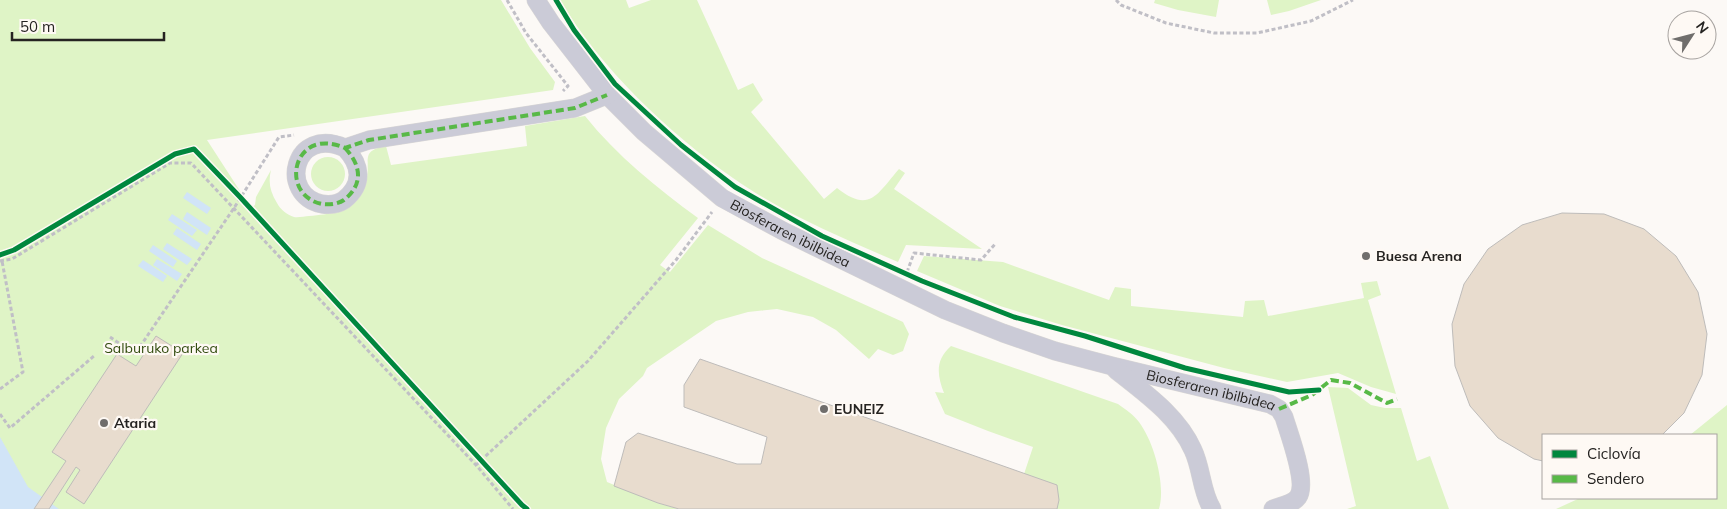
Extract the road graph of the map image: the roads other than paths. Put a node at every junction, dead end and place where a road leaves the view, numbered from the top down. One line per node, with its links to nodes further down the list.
1 (536, 0): 2 (street, Biosferaren ibilbidea)
2 (607, 95): 3 (street); 4 (street, Biosferaren ibilbidea)
3 (345, 148)
4 (1112, 366): 5 (street, Biosferaren ibilbidea); 6 (street, Biosferaren ibilbidea)
5 (1212, 509)
6 (1273, 509)

